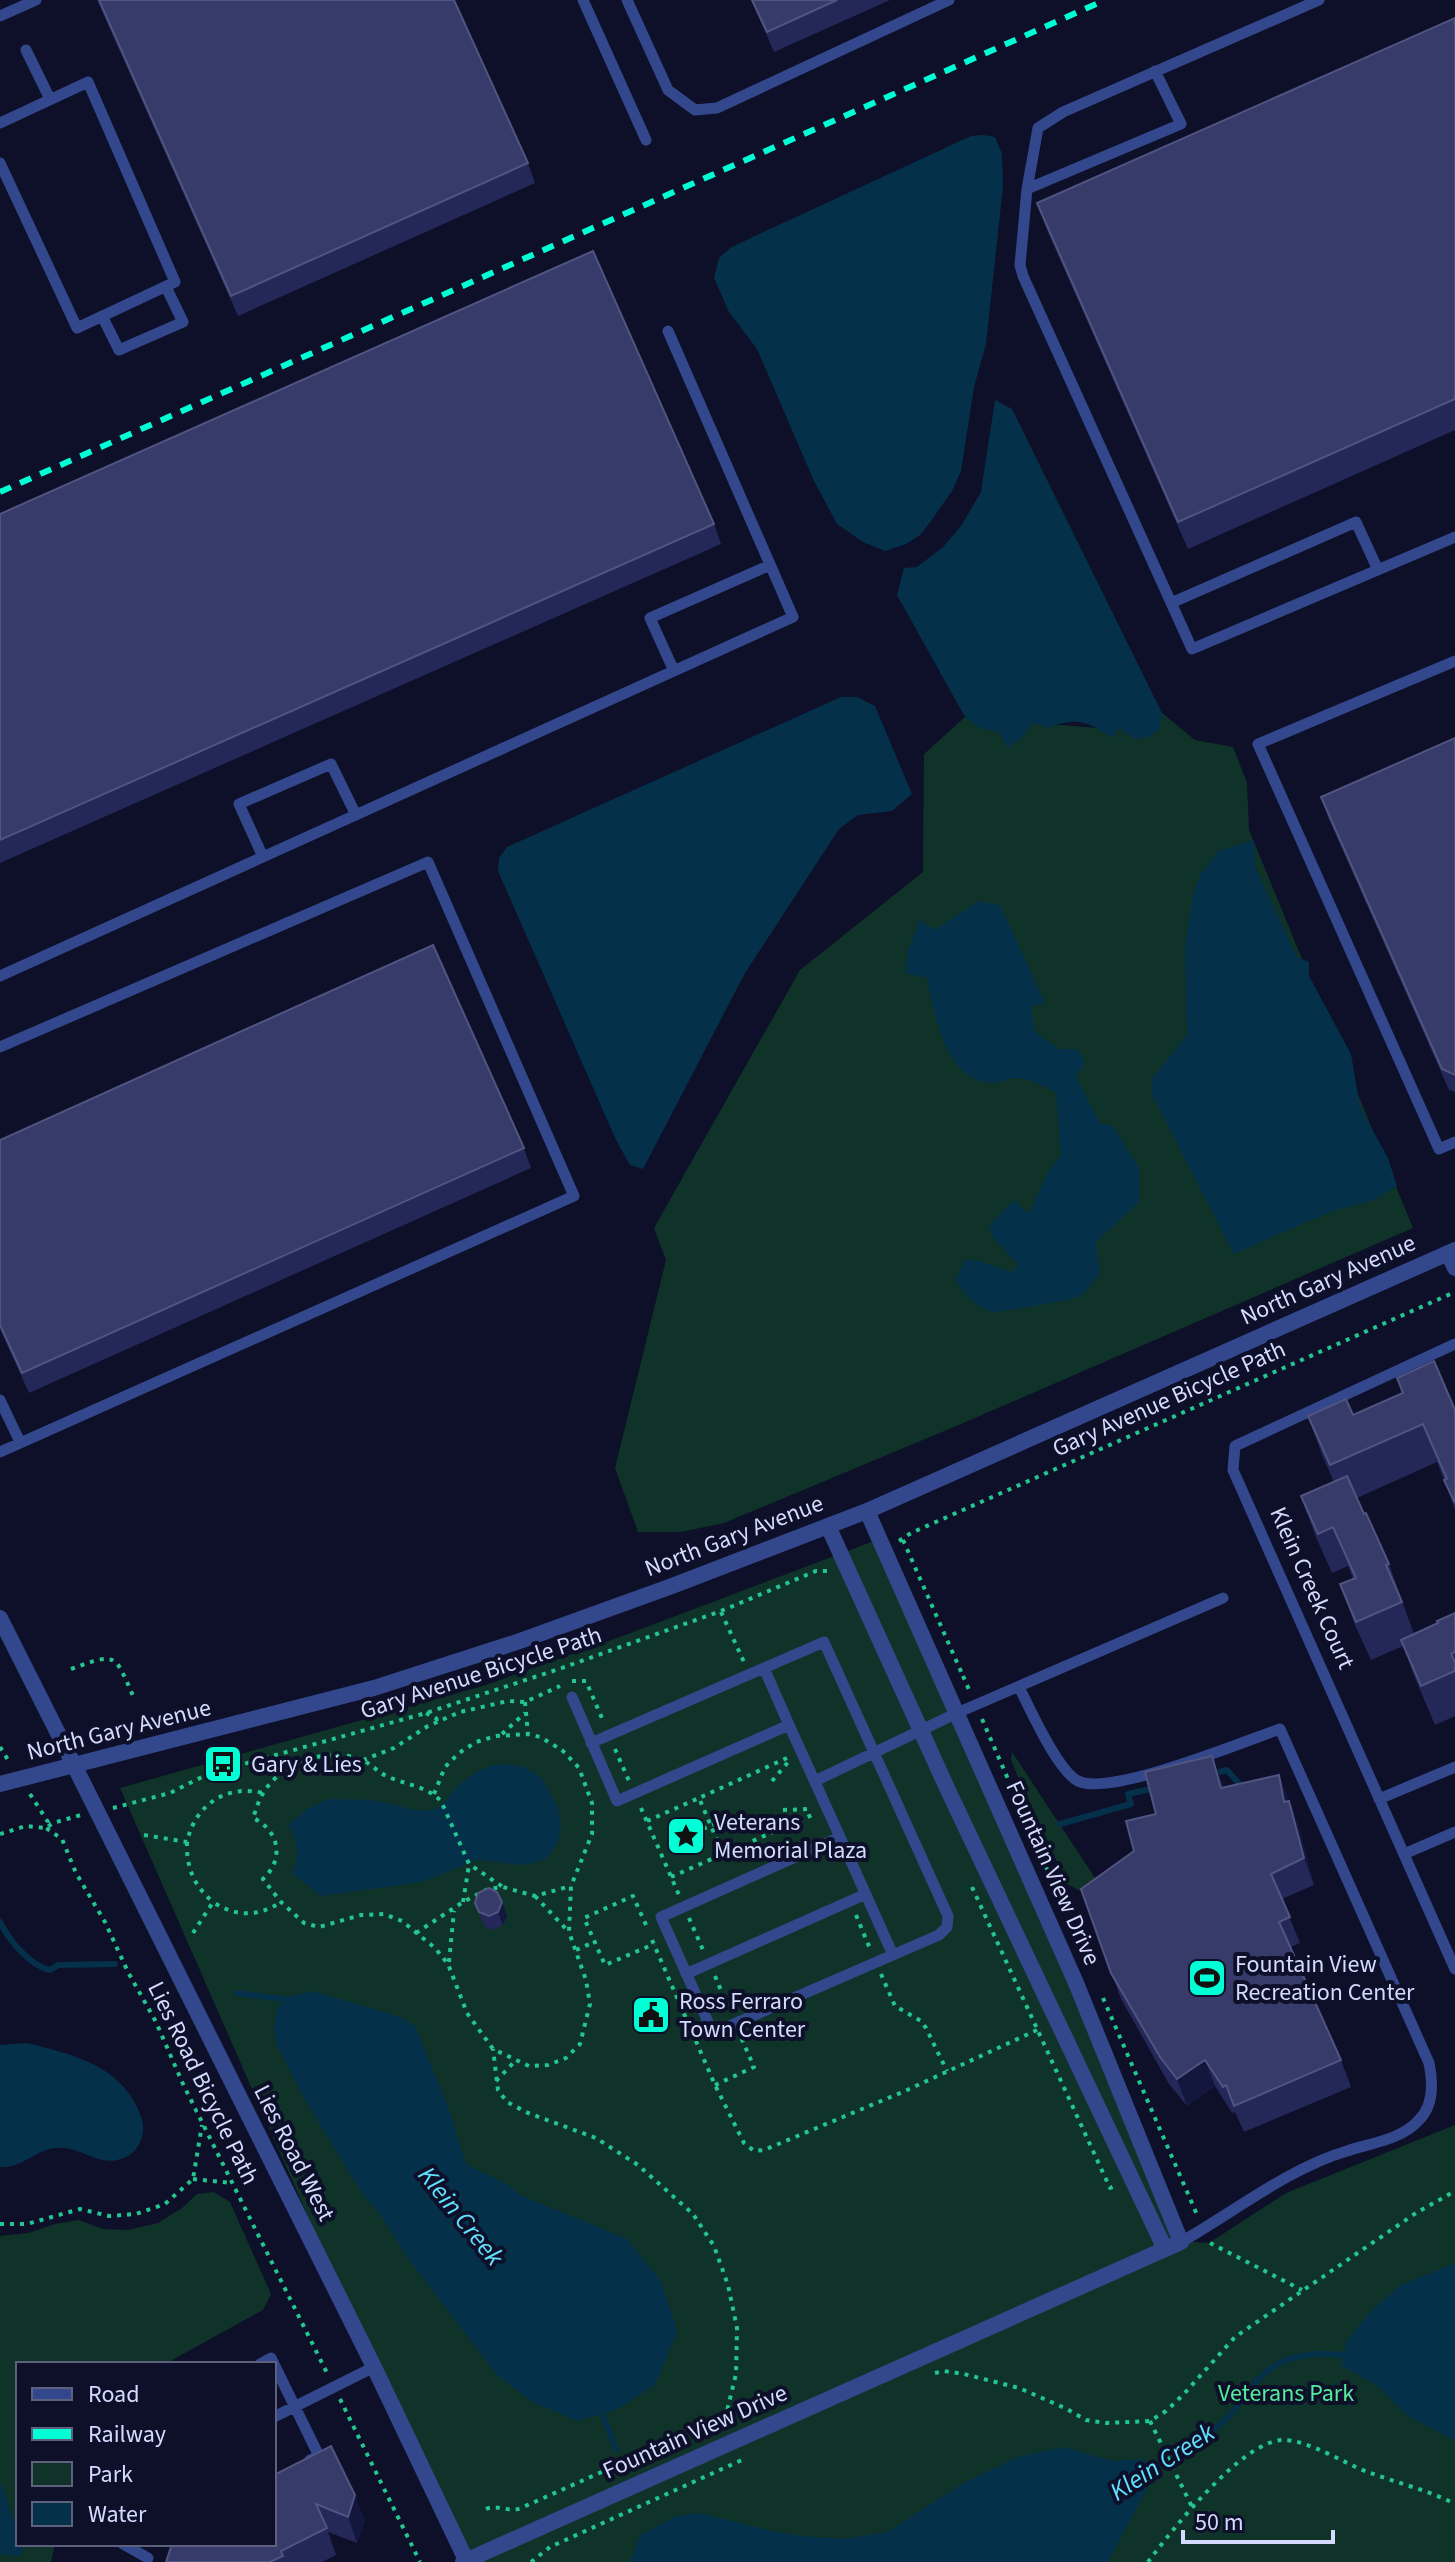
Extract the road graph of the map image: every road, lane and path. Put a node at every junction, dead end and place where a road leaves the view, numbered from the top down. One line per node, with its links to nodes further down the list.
1 (36, 0): 6 (lane)
2 (583, 0): 11 (lane)
3 (627, 0): 4 (lane)
4 (949, 0)
5 (1319, 0): 8 (lane)
6 (0, 16)
7 (26, 50): 9 (lane)
8 (1155, 71): 13 (lane); 13 (lane)
9 (50, 99): 10 (lane); 14 (lane)
10 (0, 123)
11 (646, 140)
12 (0, 163): 15 (lane)
13 (1027, 189): 20 (lane)
14 (166, 287): 15 (lane); 15 (lane)
15 (102, 316)
16 (668, 331): 18 (lane)
17 (1455, 537): 19 (lane)
18 (770, 565): 22 (lane); 22 (lane)
19 (1378, 570): 20 (lane); 20 (lane)
20 (1171, 603)
21 (1455, 661): 27 (lane)
22 (674, 671): 23 (lane)
23 (356, 815): 24 (lane); 24 (lane)
24 (263, 857): 25 (lane)
25 (0, 976)
26 (0, 1047): 32 (lane)
27 (1455, 1142)
28 (1453, 1257): 34 (street, North Gary Avenue)
29 (1455, 1292): 36 (path, Gary Avenue Bicycle Path)
30 (1455, 1344): 68 (lane, Klein Creek Court)
31 (0, 1400): 32 (lane)
32 (20, 1442): 33 (lane)
33 (0, 1452)
34 (867, 1511): 35 (street, North Gary Avenue); 51 (street, Fountain View Drive)
35 (828, 1526): 54 (street); 60 (street, North Gary Avenue)
36 (900, 1541)
37 (833, 1569): 49 (path, Gary Avenue Bicycle Path)
38 (1223, 1598): 44 (lane)
39 (0, 1618): 60 (street, Lies Road West)
40 (764, 1668): 53 (lane); 57 (lane); 58 (lane)
41 (71, 1669): 46 (path)
42 (963, 1676): 48 (path)
43 (565, 1684): 47 (path)
44 (1019, 1687): 48 (lane); 113 (lane)
45 (572, 1697): 57 (lane)
46 (134, 1698)
47 (525, 1702): 50 (path); 52 (path)
48 (976, 1705): 51 (lane); 85 (path)
49 (426, 1713): 52 (path); 69 (path, Gary Avenue Bicycle Path)
50 (525, 1713): 55 (path); 56 (path)
51 (957, 1713): 54 (lane); 114 (street, Fountain View Drive)
52 (453, 1715): 59 (path)
53 (789, 1725): 57 (lane); 63 (lane)
54 (921, 1729): 58 (lane); 114 (street)
55 (528, 1734): 56 (path); 84 (path)
56 (501, 1736): 66 (path)
57 (591, 1743)
58 (875, 1754): 63 (lane); 99 (lane)
59 (363, 1760): 65 (path); 66 (path)
60 (75, 1767): 64 (street, North Gary Avenue); 117 (street, Lies Road West)
61 (1455, 1767): 68 (lane)
62 (772, 1781): 67 (path)
63 (815, 1781): 78 (lane)
64 (0, 1784)
65 (263, 1793): 79 (path); 90 (path)
66 (434, 1794): 82 (path)
67 (699, 1798): 72 (path); 73 (path)
68 (1379, 1799): 81 (lane, Klein Creek Court)
69 (137, 1803)
70 (783, 1810): 80 (path)
71 (731, 1817): 73 (path)
72 (647, 1821)
73 (711, 1825): 74 (path); 80 (path)
74 (703, 1829)
75 (1455, 1832): 81 (lane)
76 (0, 1834): 108 (path, Lies Road Bicycle Path)
77 (144, 1835): 79 (path)
78 (840, 1837): 87 (lane); 102 (lane)
79 (187, 1842): 89 (path)
80 (723, 1854): 83 (path)
81 (1404, 1854): 101 (lane, Klein Creek Court)
82 (469, 1864): 86 (path); 91 (path)
83 (671, 1877)
84 (571, 1886): 88 (path); 93 (path)
85 (1055, 1886)
86 (503, 1887): 88 (path); 91 (path)
87 (866, 1894): 99 (lane); 102 (lane)
88 (535, 1896): 93 (path)
89 (213, 1902): 90 (path); 94 (path)
90 (281, 1902): 95 (path)
91 (463, 1902): 92 (path)
92 (454, 1909): 95 (path); 100 (path)
93 (569, 1932): 98 (path)
94 (193, 1933)
95 (416, 1933): 100 (path)
96 (594, 1942): 97 (path); 97 (path); 98 (path)
97 (654, 1944): 104 (path)
98 (576, 1950): 106 (path)
99 (893, 1955): 102 (lane)
100 (448, 1964): 105 (path)
101 (1455, 1969)
102 (686, 1974)
103 (1103, 1996): 113 (path)
104 (1037, 2030)
105 (493, 2049): 106 (path); 107 (path)
106 (516, 2060): 107 (path)
107 (496, 2081): 128 (path)
108 (202, 2123): 109 (path); 110 (path, Lies Road Bicycle Path)
109 (193, 2179): 110 (path); 112 (path)
110 (232, 2183): 116 (path, Lies Road Bicycle Path)
111 (1455, 2191): 115 (path)
112 (0, 2224)
113 (1203, 2229): 114 (lane); 115 (path)
114 (1173, 2245): 131 (street, Fountain View Drive)
115 (1302, 2291): 123 (path)
116 (323, 2366)
117 (374, 2367): 120 (lane); 131 (street, Lies Road West)
118 (276, 2368): 120 (lane)
119 (929, 2375): 123 (path)
120 (295, 2407): 122 (lane); 125 (lane)
121 (345, 2410): 132 (path)
122 (276, 2416)
123 (1150, 2421): 127 (path)
124 (754, 2454): 133 (path)
125 (296, 2468)
126 (1455, 2504): 127 (path)
127 (1192, 2507): 134 (path)
128 (486, 2509)
129 (126, 2546): 130 (lane)
130 (148, 2560)
131 (466, 2561)
132 (420, 2562)
133 (531, 2562)
134 (1148, 2562)

